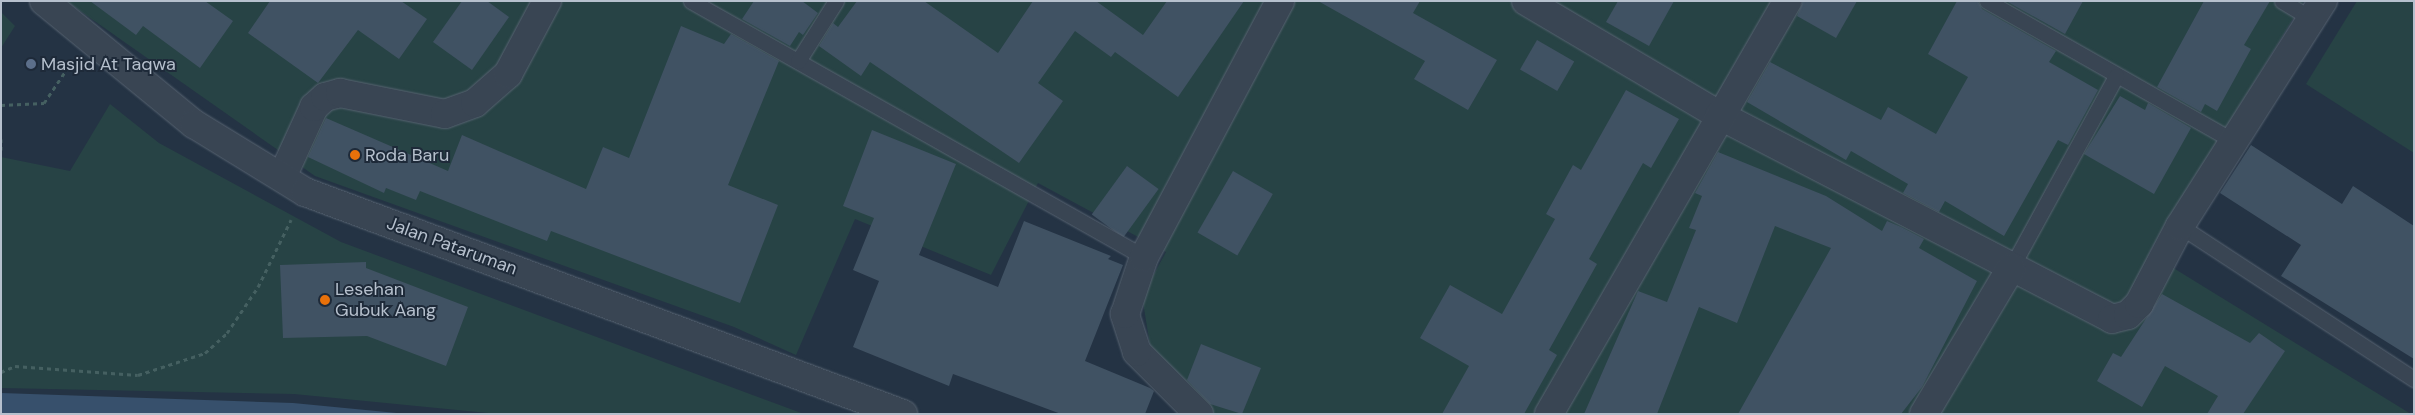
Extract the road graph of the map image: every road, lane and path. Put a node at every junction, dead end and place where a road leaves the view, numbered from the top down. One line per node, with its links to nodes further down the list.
1 (44, 1): 11 (street, Jalan Pataruman)
2 (547, 1): 19 (street)
3 (691, 1): 12 (lane)
4 (836, 1): 12 (lane)
5 (1280, 1): 22 (street)
6 (1526, 1): 15 (street)
7 (1787, 1): 15 (street)
8 (1987, 1): 13 (lane)
9 (2282, 1): 10 (lane)
10 (2318, 10): 17 (street)
11 (88, 37): 14 (path); 19 (street, Jalan Pataruman)
12 (798, 62): 22 (lane)
13 (2116, 76): 17 (lane); 23 (lane)
14 (1, 105)
15 (1719, 115): 23 (street); 28 (street)
16 (1, 139): 18 (path)
17 (2235, 142): 21 (street)
18 (2, 150)
19 (282, 177): 20 (street, Jalan Pataruman)
20 (305, 192): 24 (path); 26 (street, Jalan Pataruman)
21 (2180, 226): 23 (street); 25 (lane)
22 (1144, 257): 27 (street)
23 (2011, 268): 29 (street)
24 (1, 372)
25 (2414, 379)
26 (903, 414)
27 (1199, 414)
28 (1550, 414)
29 (1924, 414)

